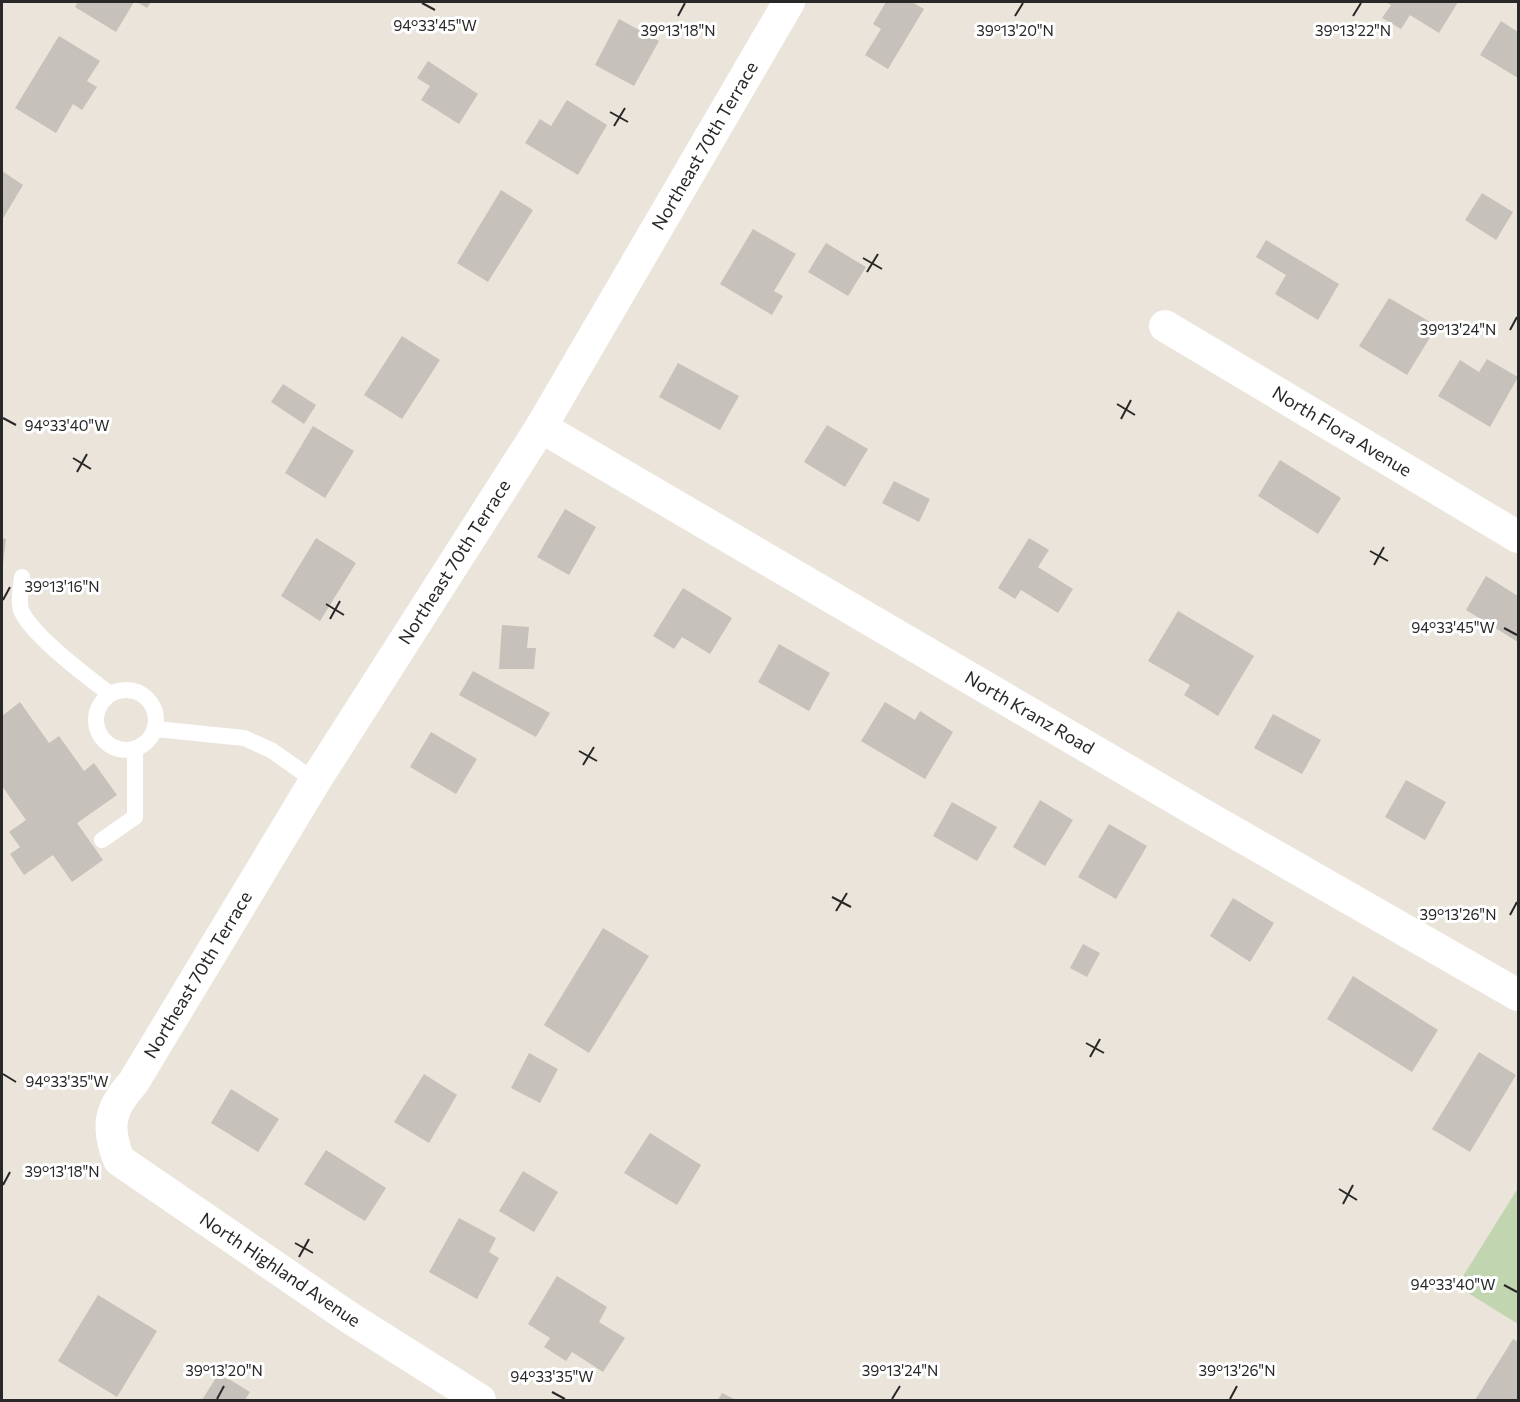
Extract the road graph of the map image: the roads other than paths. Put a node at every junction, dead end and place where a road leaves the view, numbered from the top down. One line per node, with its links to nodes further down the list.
1 (789, 2): 3 (street, Northeast 70th Terrace)
2 (1165, 326): 4 (street, North Flora Avenue)
3 (541, 427): 9 (street, Northeast 70th Terrace); 11 (street, North Kranz Road)
4 (1518, 537)
5 (22, 577): 6 (lane)
6 (110, 694): 7 (lane); 8 (lane)
7 (156, 729): 8 (lane); 9 (lane)
8 (135, 749): 10 (lane)
9 (315, 781): 12 (street, Northeast 70th Terrace)
10 (102, 840)
11 (1518, 995)
12 (111, 1119): 13 (street, North Highland Avenue)
13 (480, 1401)

